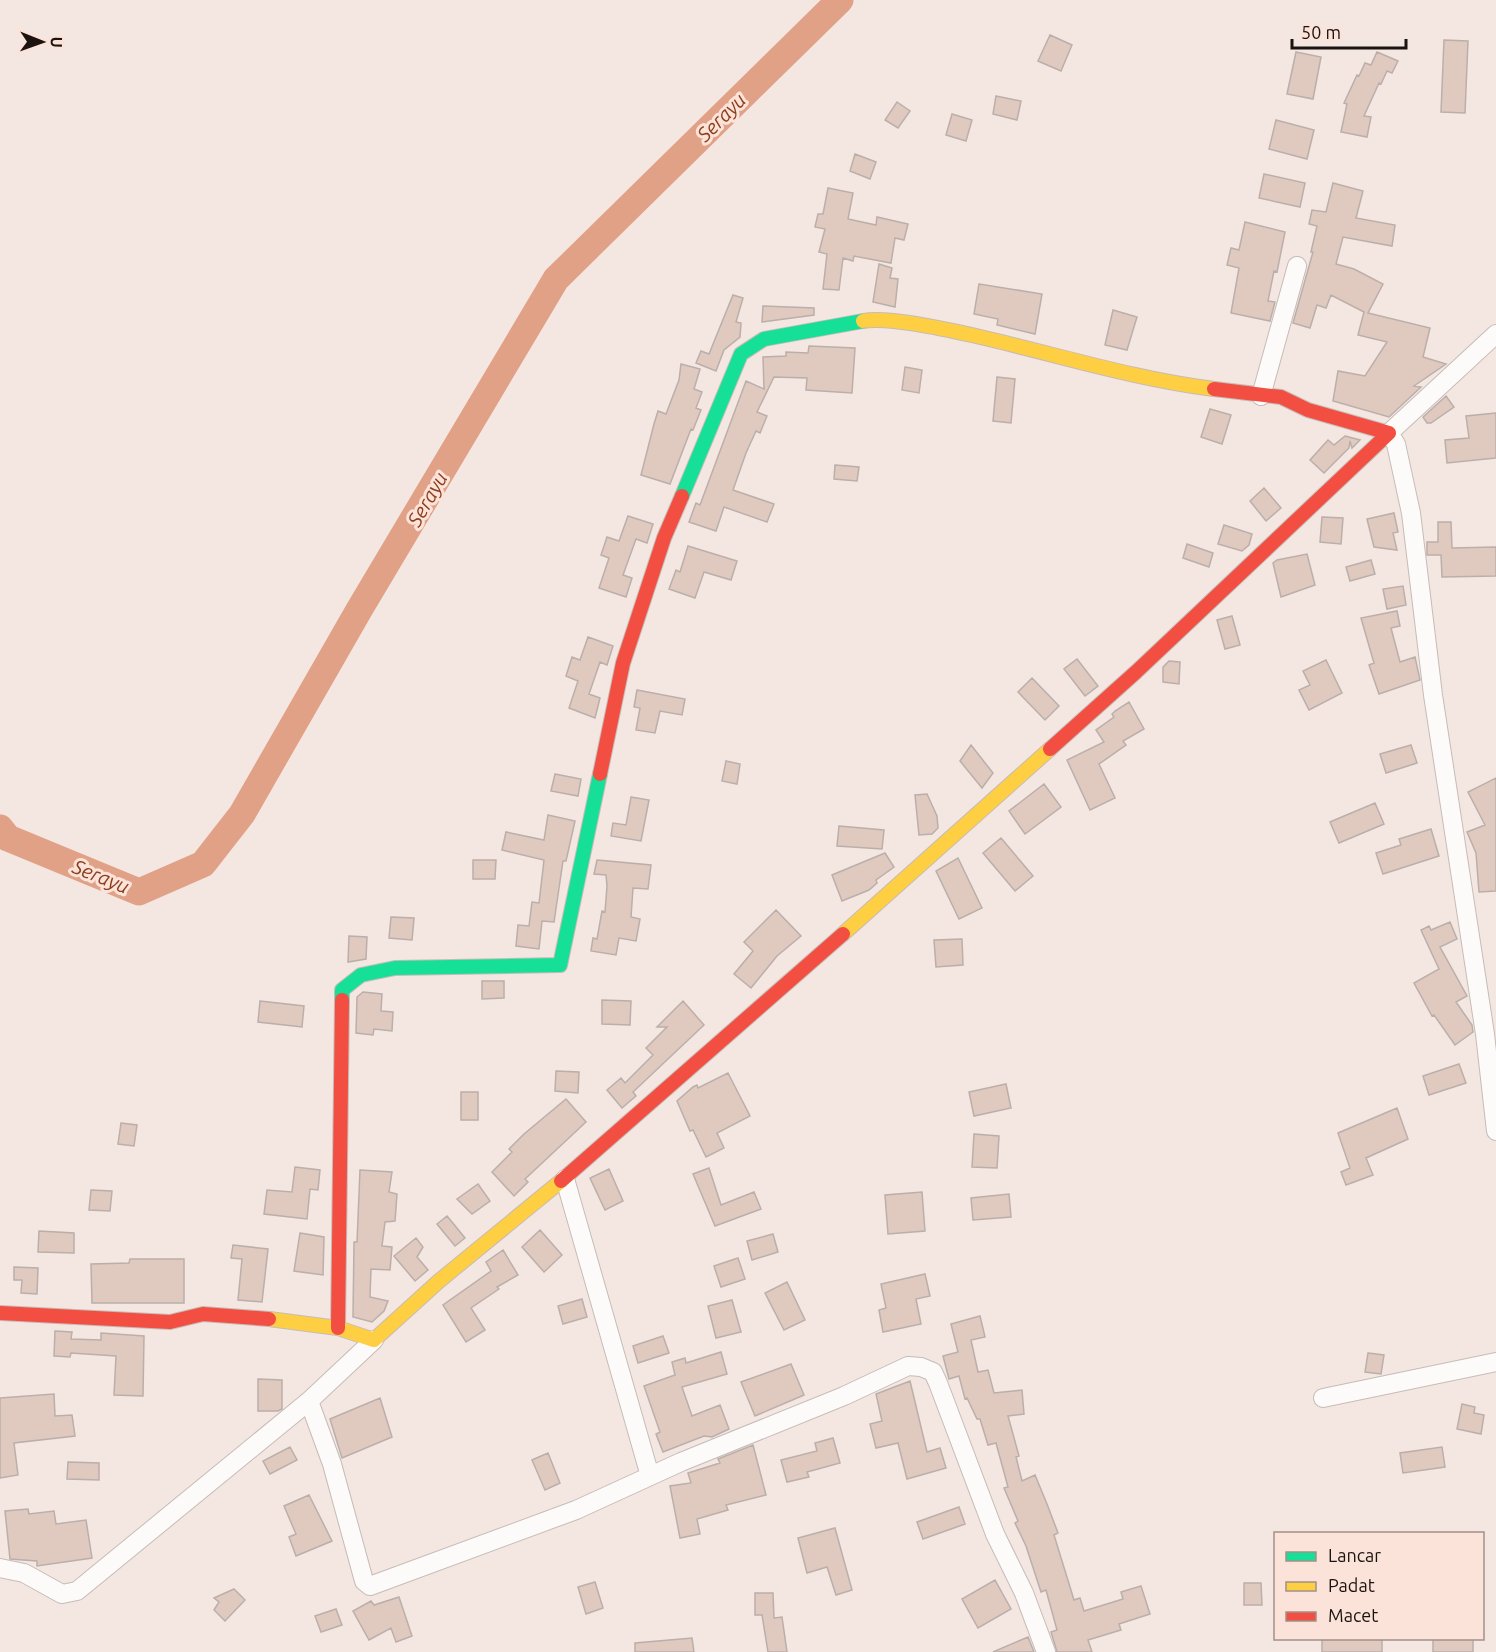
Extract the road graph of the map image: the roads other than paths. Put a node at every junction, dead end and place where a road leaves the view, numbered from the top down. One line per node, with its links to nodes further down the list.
1 (1297, 266): 3 (street)
2 (1496, 334): 4 (street)
3 (1262, 396): 4 (street); 8 (street)
4 (1389, 433): 5 (street); 6 (street)
5 (1496, 1131)
6 (565, 1179): 9 (street); 13 (street)
7 (0, 1313): 8 (street)
8 (338, 1328): 9 (street)
9 (374, 1340): 12 (street)
10 (1496, 1362): 11 (street)
11 (1323, 1398)
12 (309, 1401): 13 (street); 14 (street)
13 (650, 1476): 15 (street)
14 (0, 1568)
15 (1046, 1652)

